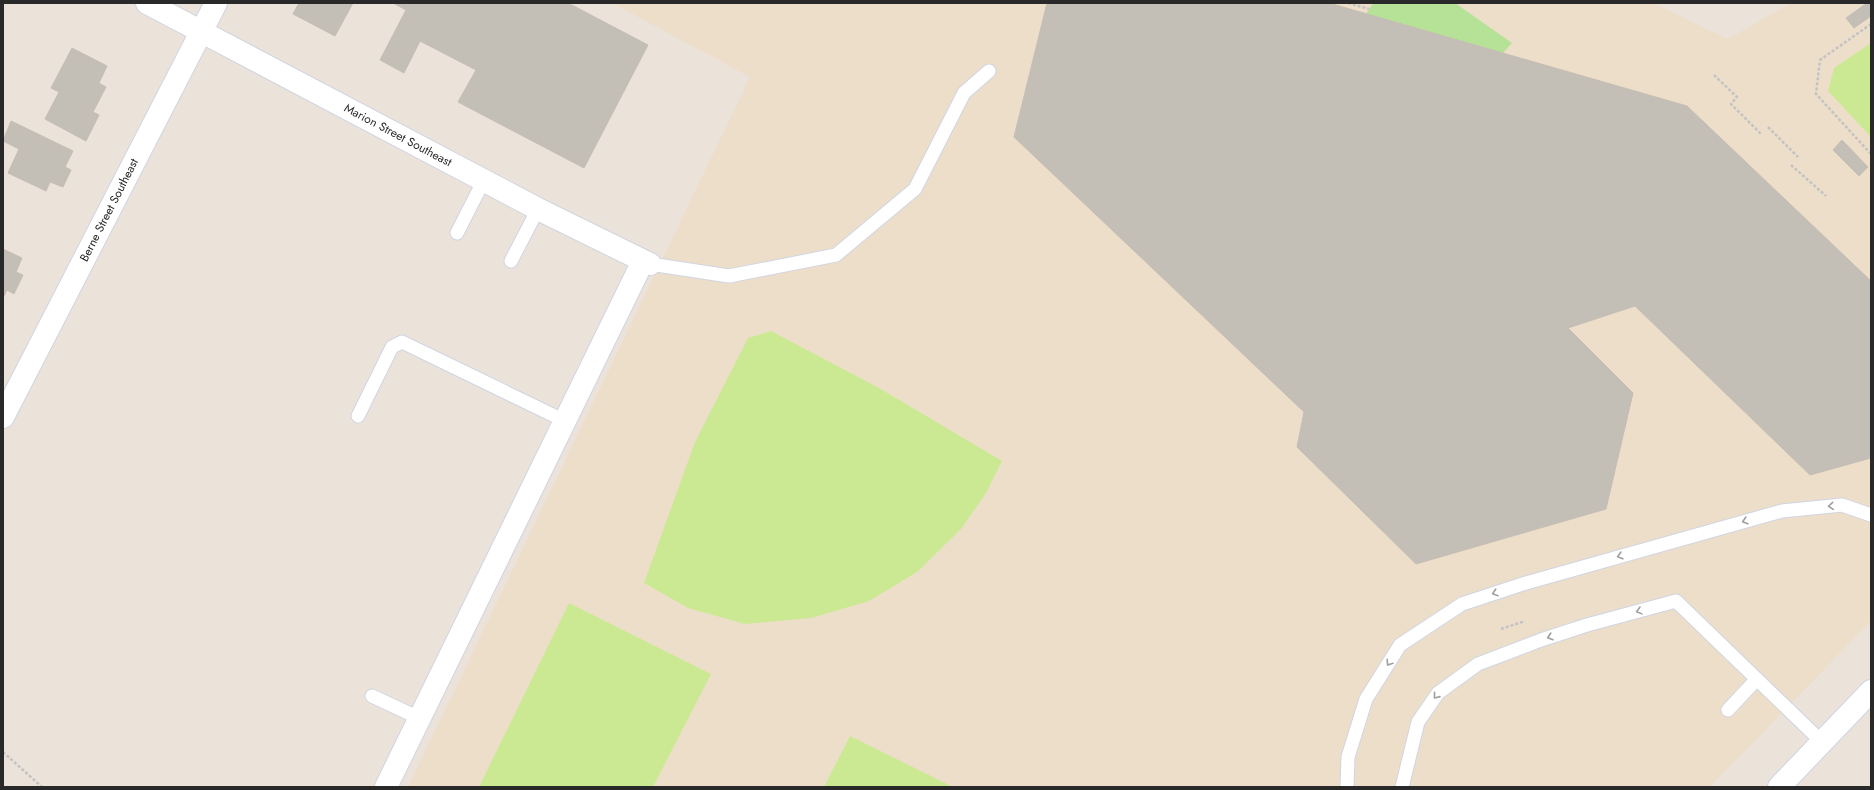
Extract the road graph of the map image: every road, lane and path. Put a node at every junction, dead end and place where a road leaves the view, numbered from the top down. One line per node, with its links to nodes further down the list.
1 (146, 3): 6 (street, Marion Street Southeast)
2 (216, 3): 6 (street, Berne Street Southeast)
3 (1348, 3): 4 (path)
4 (1368, 9)
5 (1871, 24): 11 (path)
6 (201, 32): 14 (street, Marion Street Southeast); 21 (street, Berne Street Southeast)
7 (990, 71): 19 (lane)
8 (1714, 75): 10 (path)
9 (1768, 128): 12 (path)
10 (1761, 134)
11 (1871, 154)
12 (1798, 157)
13 (1791, 165): 15 (path)
14 (484, 180): 16 (street, Marion Street Southeast); 17 (lane)
15 (1826, 196)
16 (538, 209): 18 (lane); 19 (street, Marion Street Southeast)
17 (457, 233)
18 (511, 261)
19 (647, 263): 22 (street)
20 (358, 416): 22 (lane)
21 (3, 417)
22 (565, 421): 30 (street)
23 (1871, 515): 35 (lane, one-way to 35)
24 (1525, 621): 25 (path)
25 (1500, 629)
26 (1756, 680): 29 (lane); 31 (lane); 36 (lane, one-way to 36)
27 (1871, 691): 31 (street)
28 (372, 696): 30 (lane)
29 (1728, 710)
30 (420, 718): 34 (street)
31 (1822, 742): 37 (street)
32 (3, 752): 33 (path)
33 (42, 787)
34 (386, 787)
35 (1347, 787)
36 (1402, 787)
37 (1779, 787)

